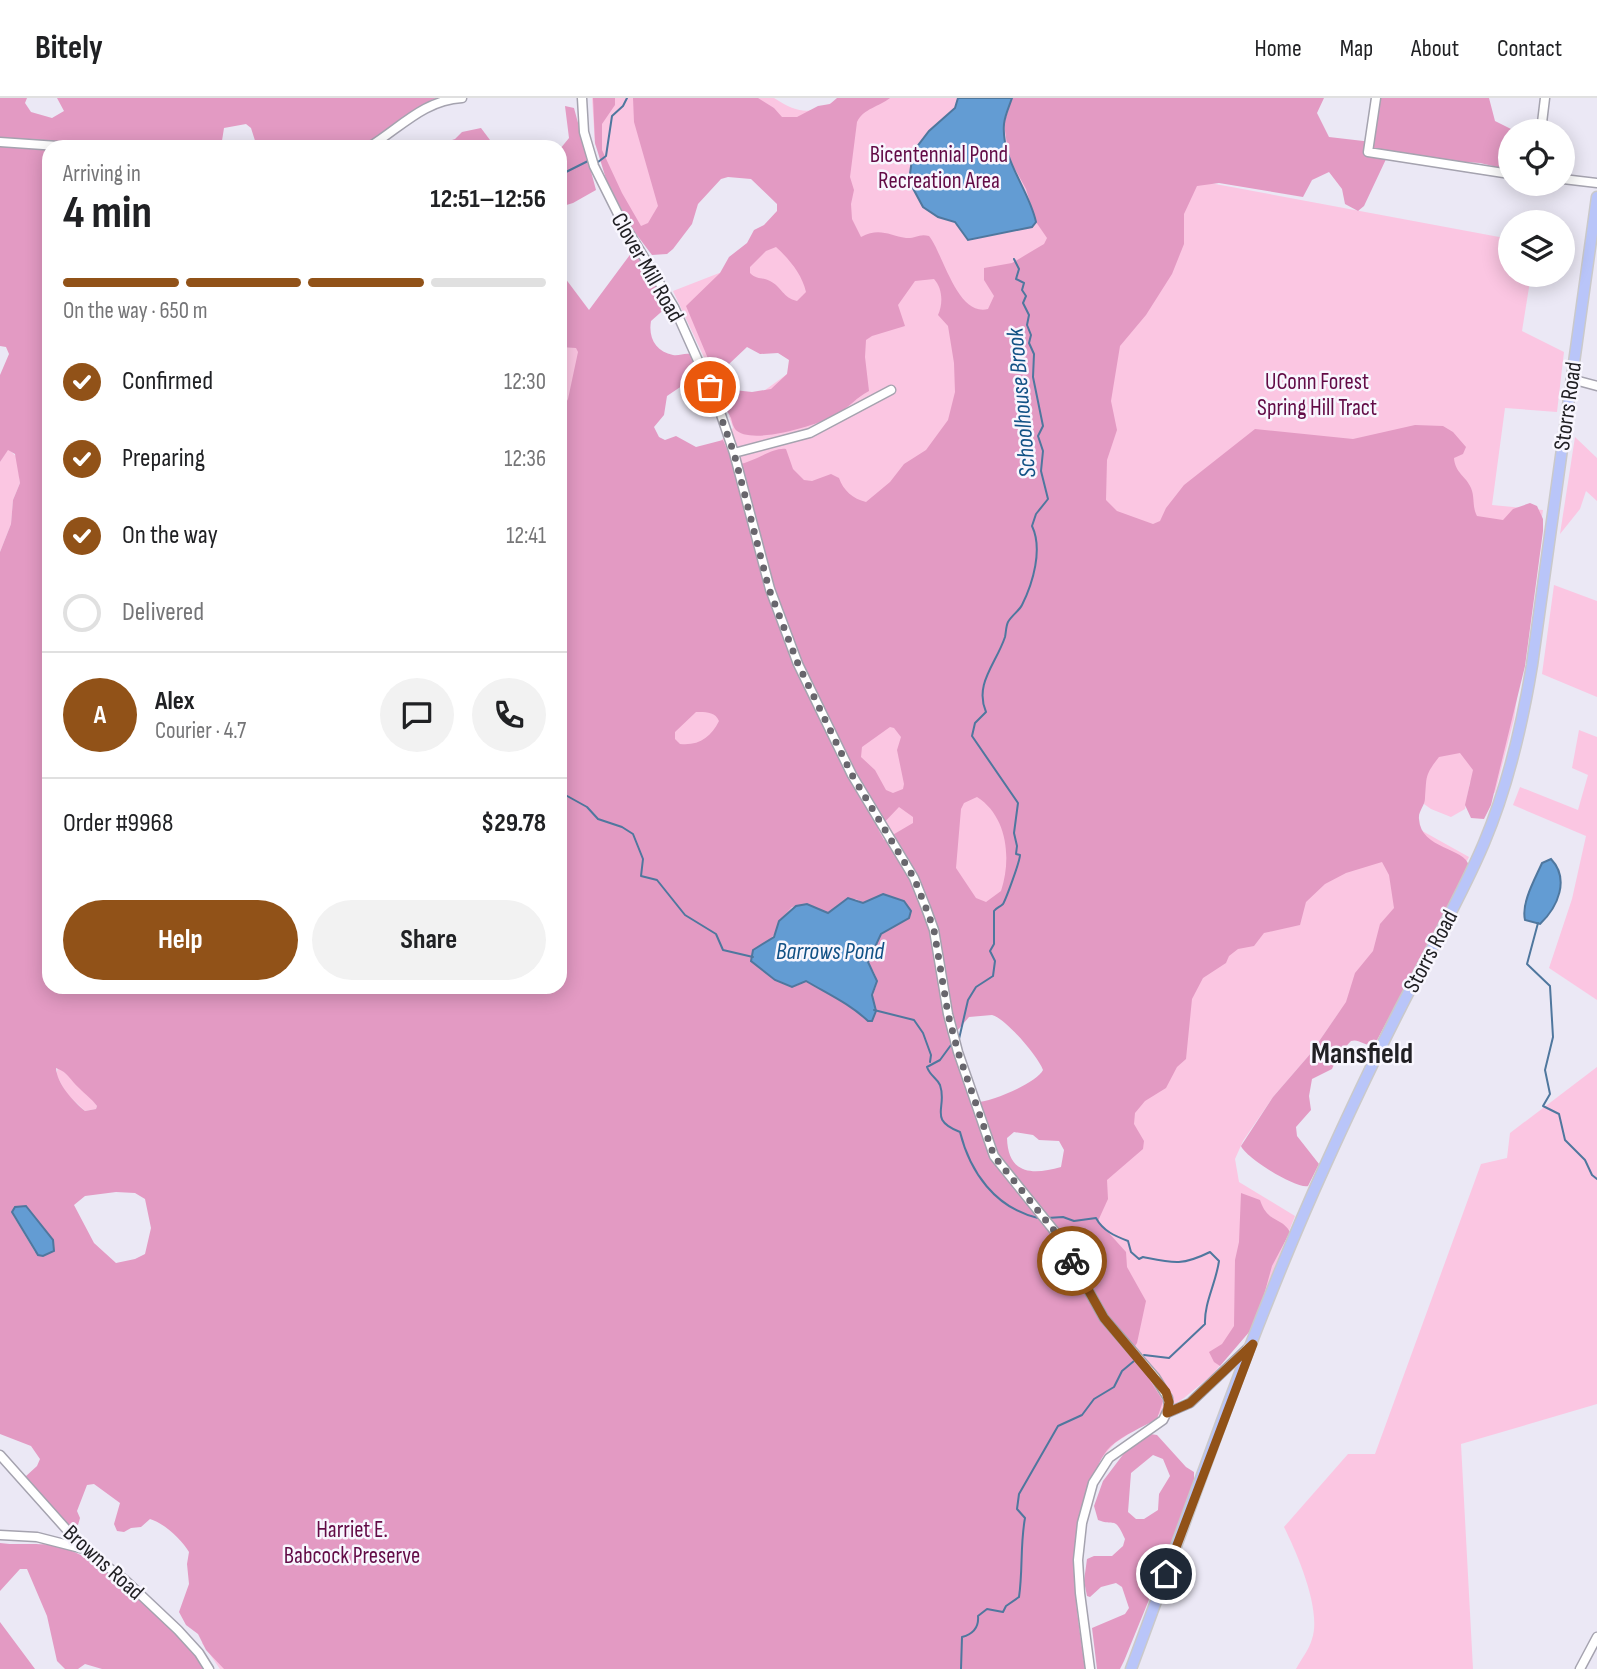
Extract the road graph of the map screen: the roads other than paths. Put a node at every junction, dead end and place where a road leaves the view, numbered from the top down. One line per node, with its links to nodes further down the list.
1 (462, 98): 6 (street)
2 (582, 98): 16 (street, Clover Mill Road)
3 (1376, 98): 9 (street)
4 (1545, 98): 5 (street)
5 (1542, 119)
6 (379, 140)
7 (0, 142): 8 (street)
8 (42, 145)
9 (1498, 172)
10 (1575, 180): 11 (street)
11 (1597, 183)
12 (1597, 197): 13 (main road, Storrs Road)
13 (1571, 379): 14 (street); 17 (main road, Storrs Road)
14 (1597, 386)
15 (891, 390): 16 (street)
16 (734, 453): 18 (street, Clover Mill Road)
17 (1253, 1344): 18 (street); 25 (main road, Storrs Road)
18 (1167, 1413): 24 (street)
19 (0, 1455): 21 (street, Browns Road)
20 (0, 1535): 21 (street)
21 (84, 1549): 23 (street, Browns Road)
22 (1597, 1637): 26 (street)
23 (209, 1669)
24 (1090, 1669)
25 (1131, 1669)
26 (1580, 1669)

